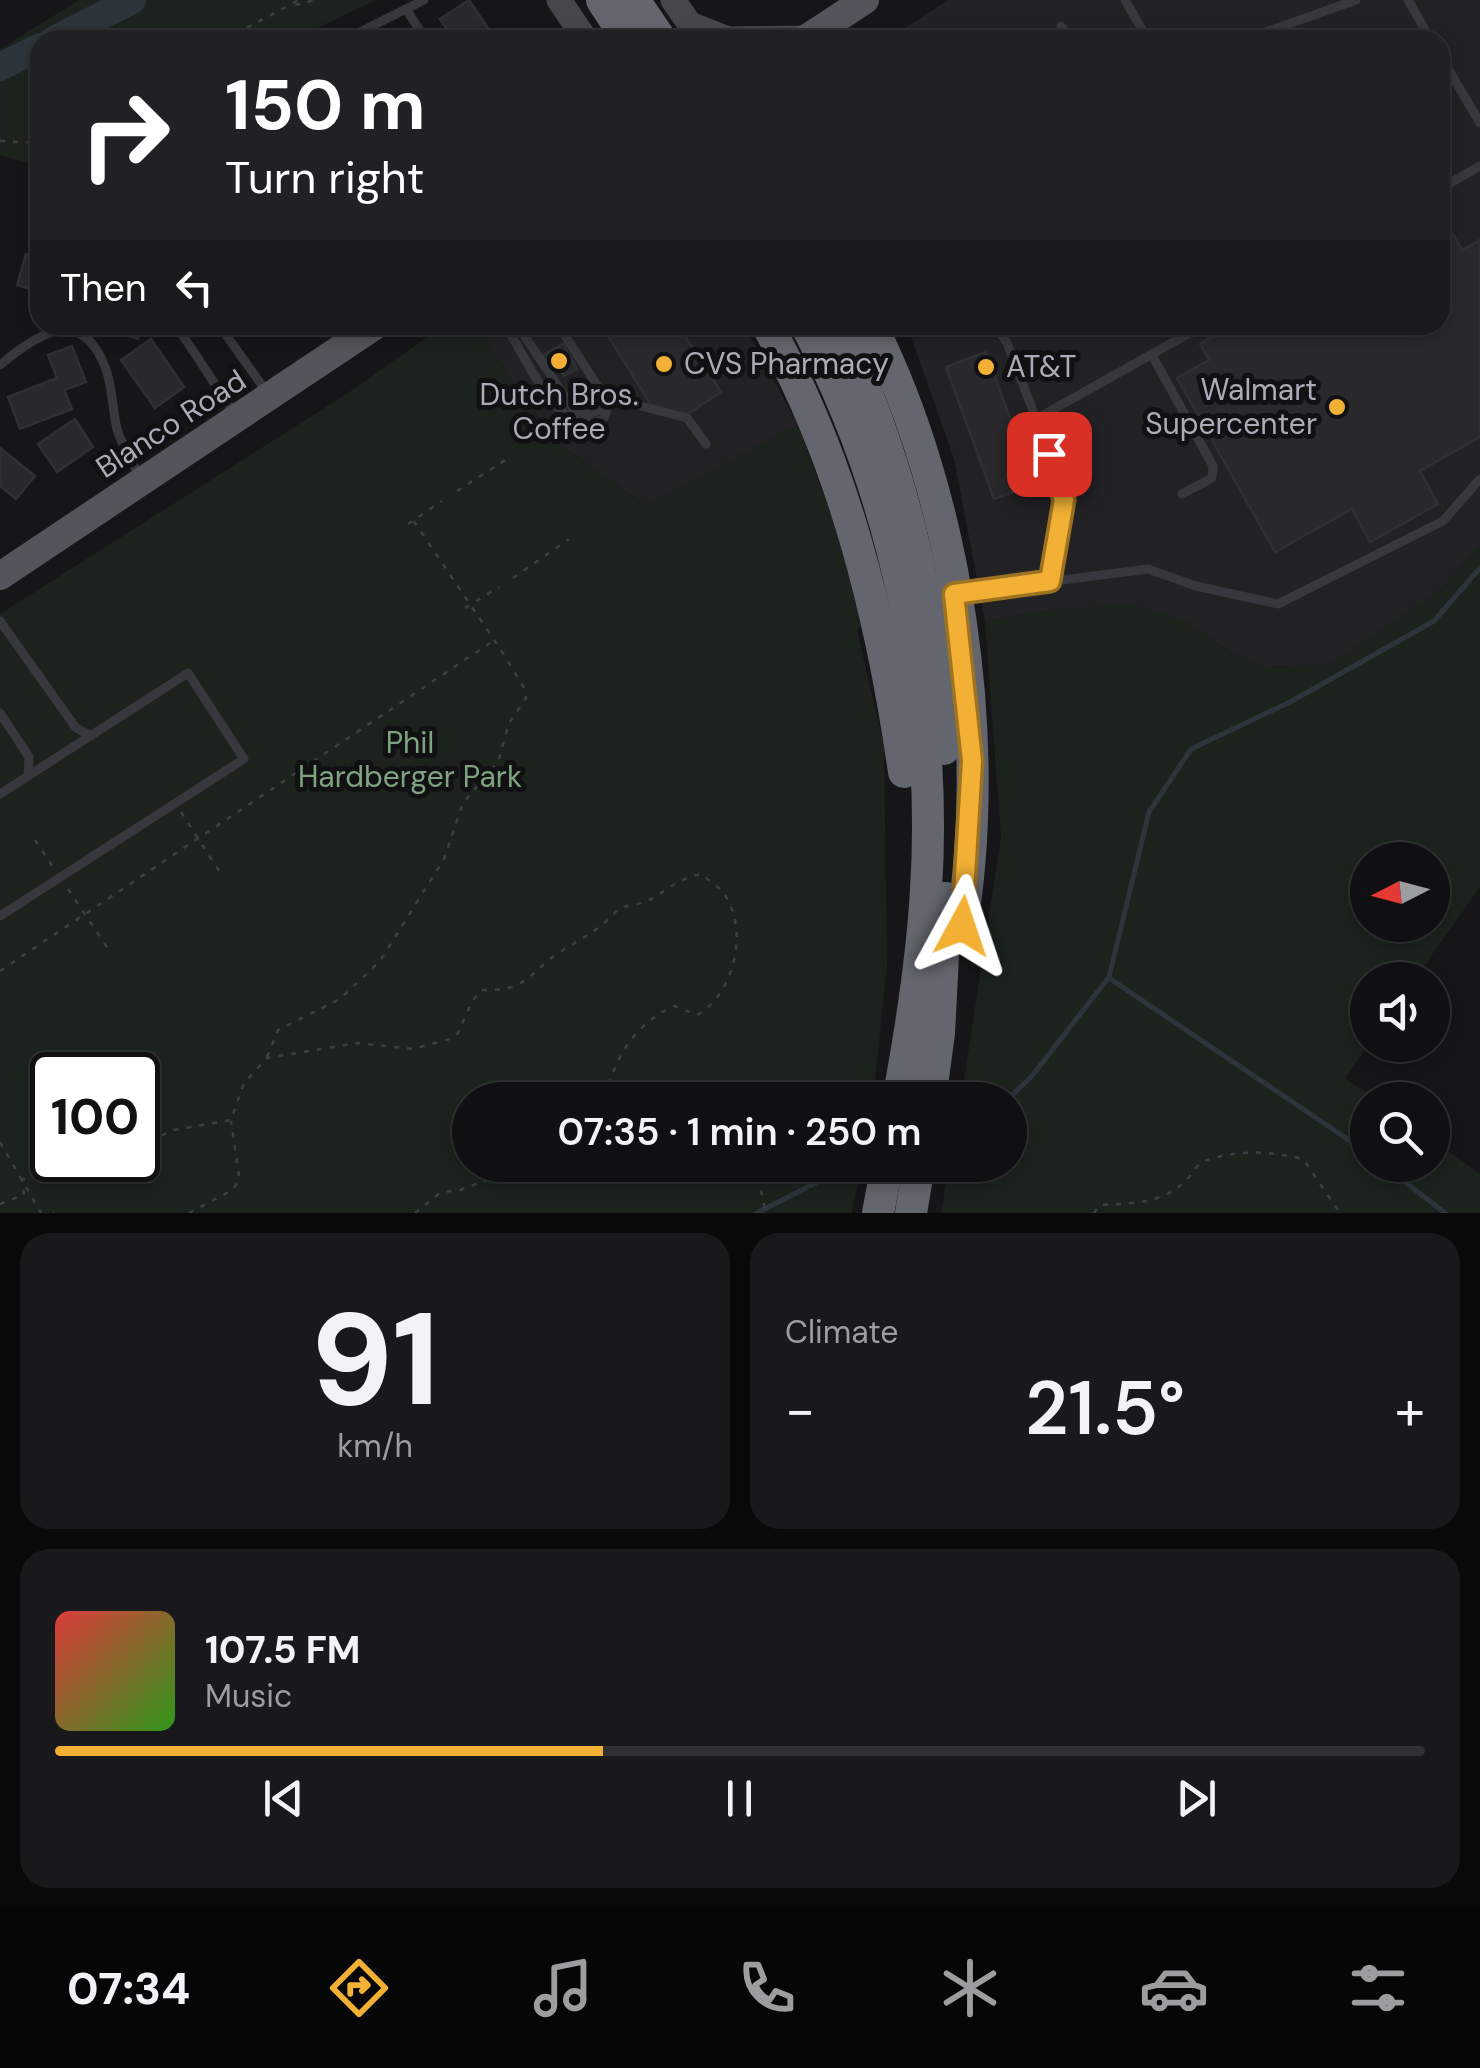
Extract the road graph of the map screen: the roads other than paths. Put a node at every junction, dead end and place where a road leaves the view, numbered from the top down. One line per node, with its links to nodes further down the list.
1 (424, 0): 9 (lane)
2 (559, 0): 13 (street)
3 (602, 0): 14 (highway)
4 (634, 0): 15 (highway)
5 (864, 0): 16 (main road)
6 (1125, 0): 18 (lane)
7 (1356, 0): 19 (lane)
8 (1408, 0): 20 (lane)
9 (406, 9): 11 (lane); 12 (lane)
10 (1061, 26): 17 (lane)
11 (374, 30)
12 (420, 30)
13 (579, 30)
14 (622, 30)
15 (654, 30)
16 (819, 30)
17 (1064, 30)
18 (1142, 30)
19 (1271, 30)
20 (1425, 30)
21 (1450, 72): 22 (lane)
22 (1480, 124)
23 (1480, 166): 24 (lane)
24 (1450, 183)
25 (36, 335): 39 (lane)
26 (80, 335): 46 (lane)
27 (183, 335): 42 (lane)
28 (226, 335): 40 (lane)
29 (361, 335): 40 (main road, Blanco Road)
30 (518, 335): 31 (lane)
31 (564, 335)
32 (772, 335): 57 (highway)
33 (810, 335): 57 (highway)
34 (841, 335): 58 (highway)
35 (880, 335): 50 (highway)
36 (1002, 335): 43 (lane)
37 (1187, 335): 38 (lane)
38 (1152, 355): 43 (lane); 47 (lane)
39 (0, 365)
40 (271, 397): 42 (main road, Blanco Road)
41 (633, 404): 44 (lane)
42 (238, 418): 46 (main road, Blanco Road)
43 (1036, 419): 49 (lane)
44 (706, 444)
45 (1480, 479): 49 (lane)
46 (142, 481): 48 (main road, Blanco Road)
47 (1182, 494)
48 (0, 576)
49 (1050, 581): 50 (lane)
50 (954, 594): 58 (highway)
51 (0, 621): 53 (lane)
52 (0, 713): 54 (lane)
53 (91, 736): 54 (lane); 56 (lane)
54 (28, 776): 55 (lane)
55 (0, 794)
56 (0, 916)
57 (917, 985): 59 (highway)
58 (939, 1032): 60 (highway)
59 (901, 1082)
60 (932, 1082)
61 (883, 1182): 63 (highway)
62 (916, 1182): 64 (highway)
63 (878, 1213)
64 (910, 1213)

